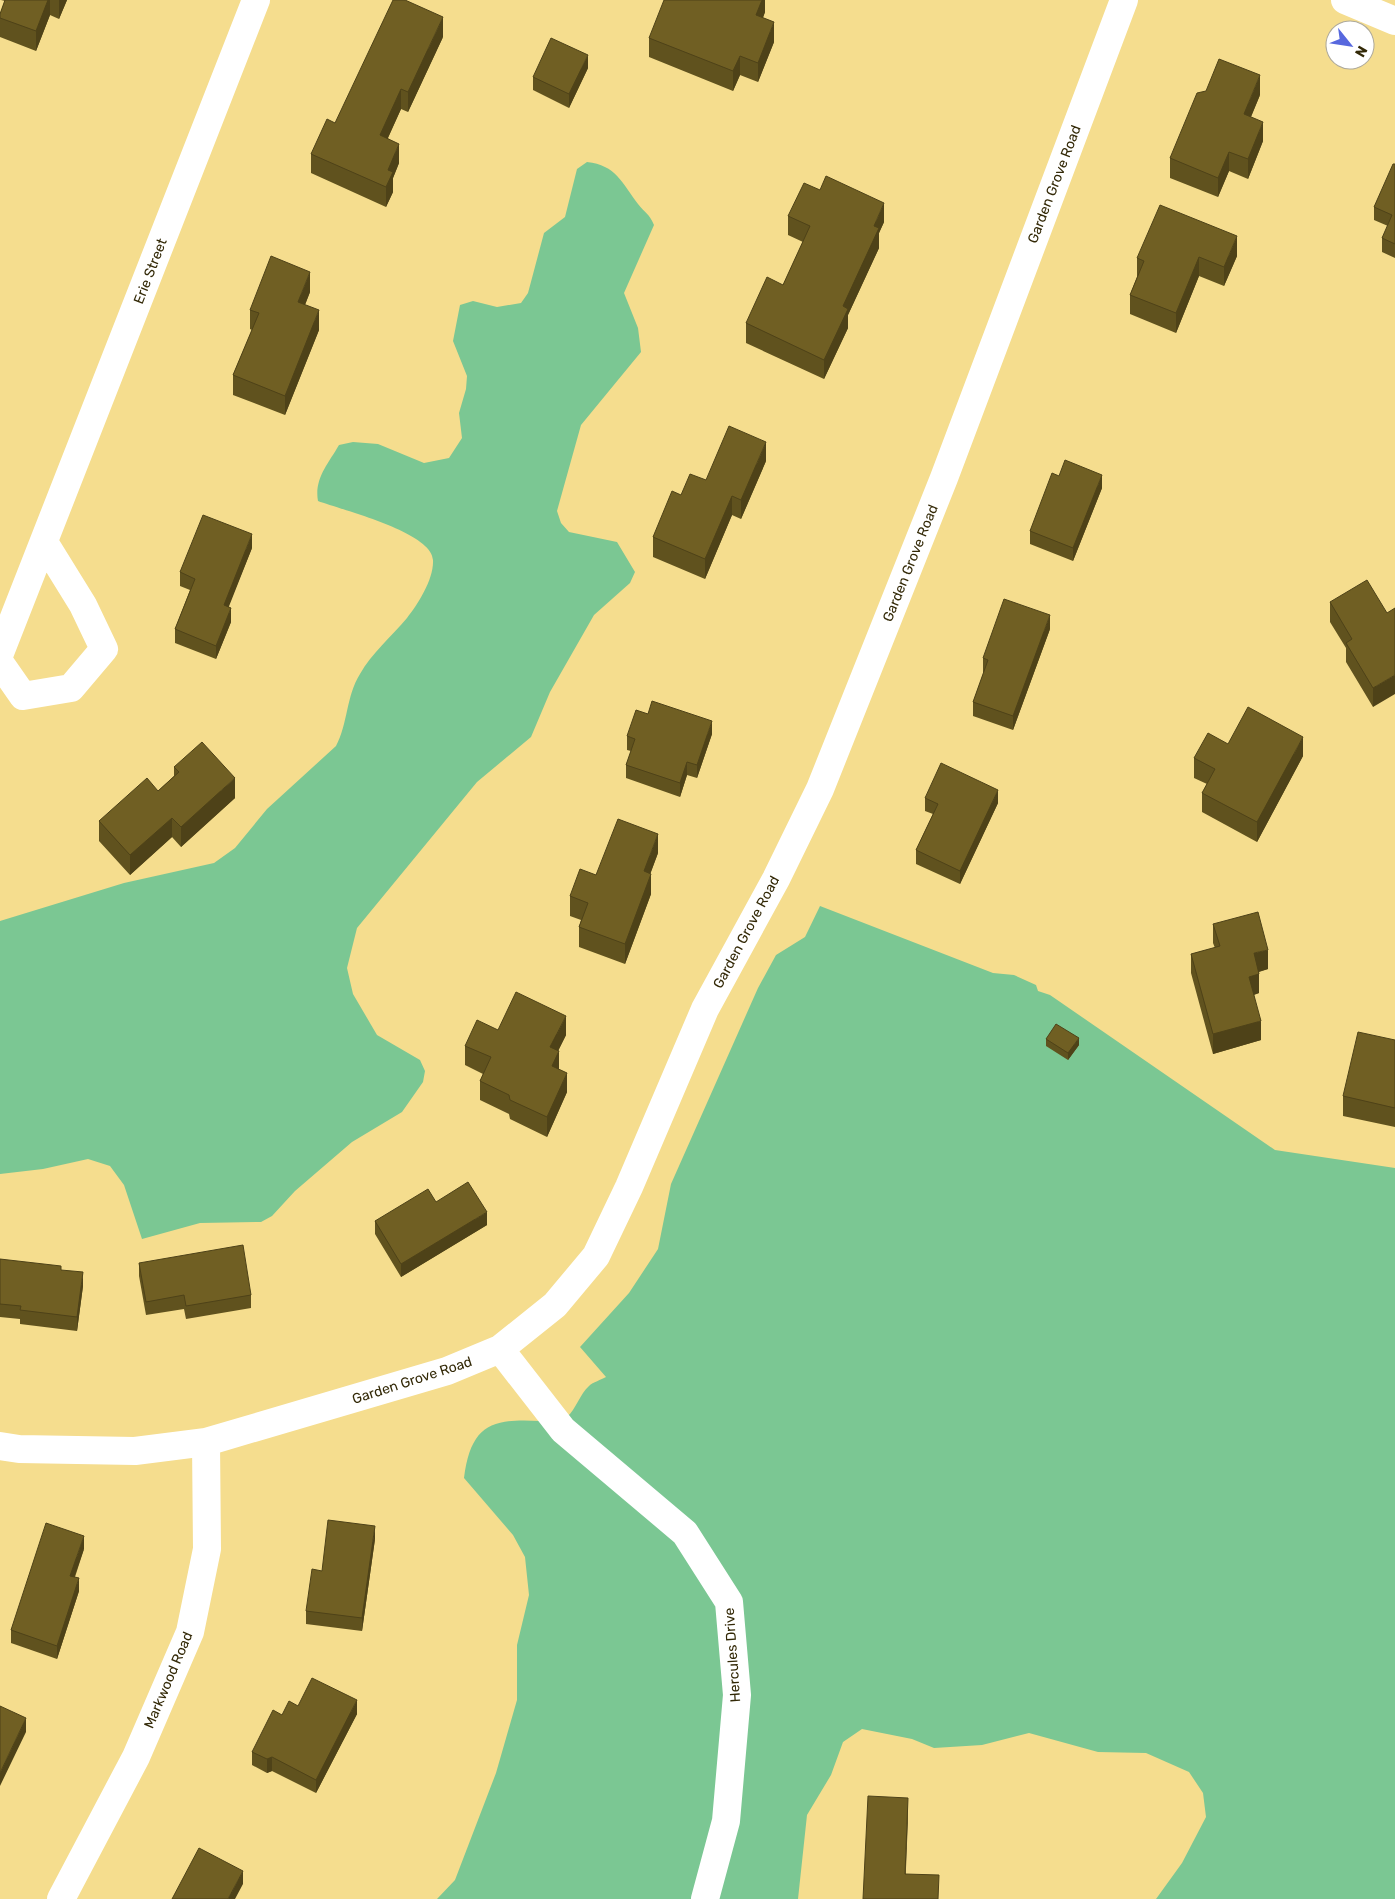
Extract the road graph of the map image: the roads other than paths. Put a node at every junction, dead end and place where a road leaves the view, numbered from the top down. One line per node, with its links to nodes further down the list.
1 (256, 0): 5 (street, Erie Street)
2 (1124, 0): 8 (street, Garden Grove Road)
3 (1345, 0): 4 (street)
4 (1395, 21)
5 (44, 542): 6 (street, Erie Street); 7 (street)
6 (0, 653)
7 (0, 663)
8 (500, 1349): 9 (street, Garden Grove Road); 12 (street, Hercules Drive)
9 (206, 1442): 10 (street, Garden Grove Road); 11 (street, Markwood Road)
10 (0, 1446)
11 (61, 1899)
12 (705, 1899)

